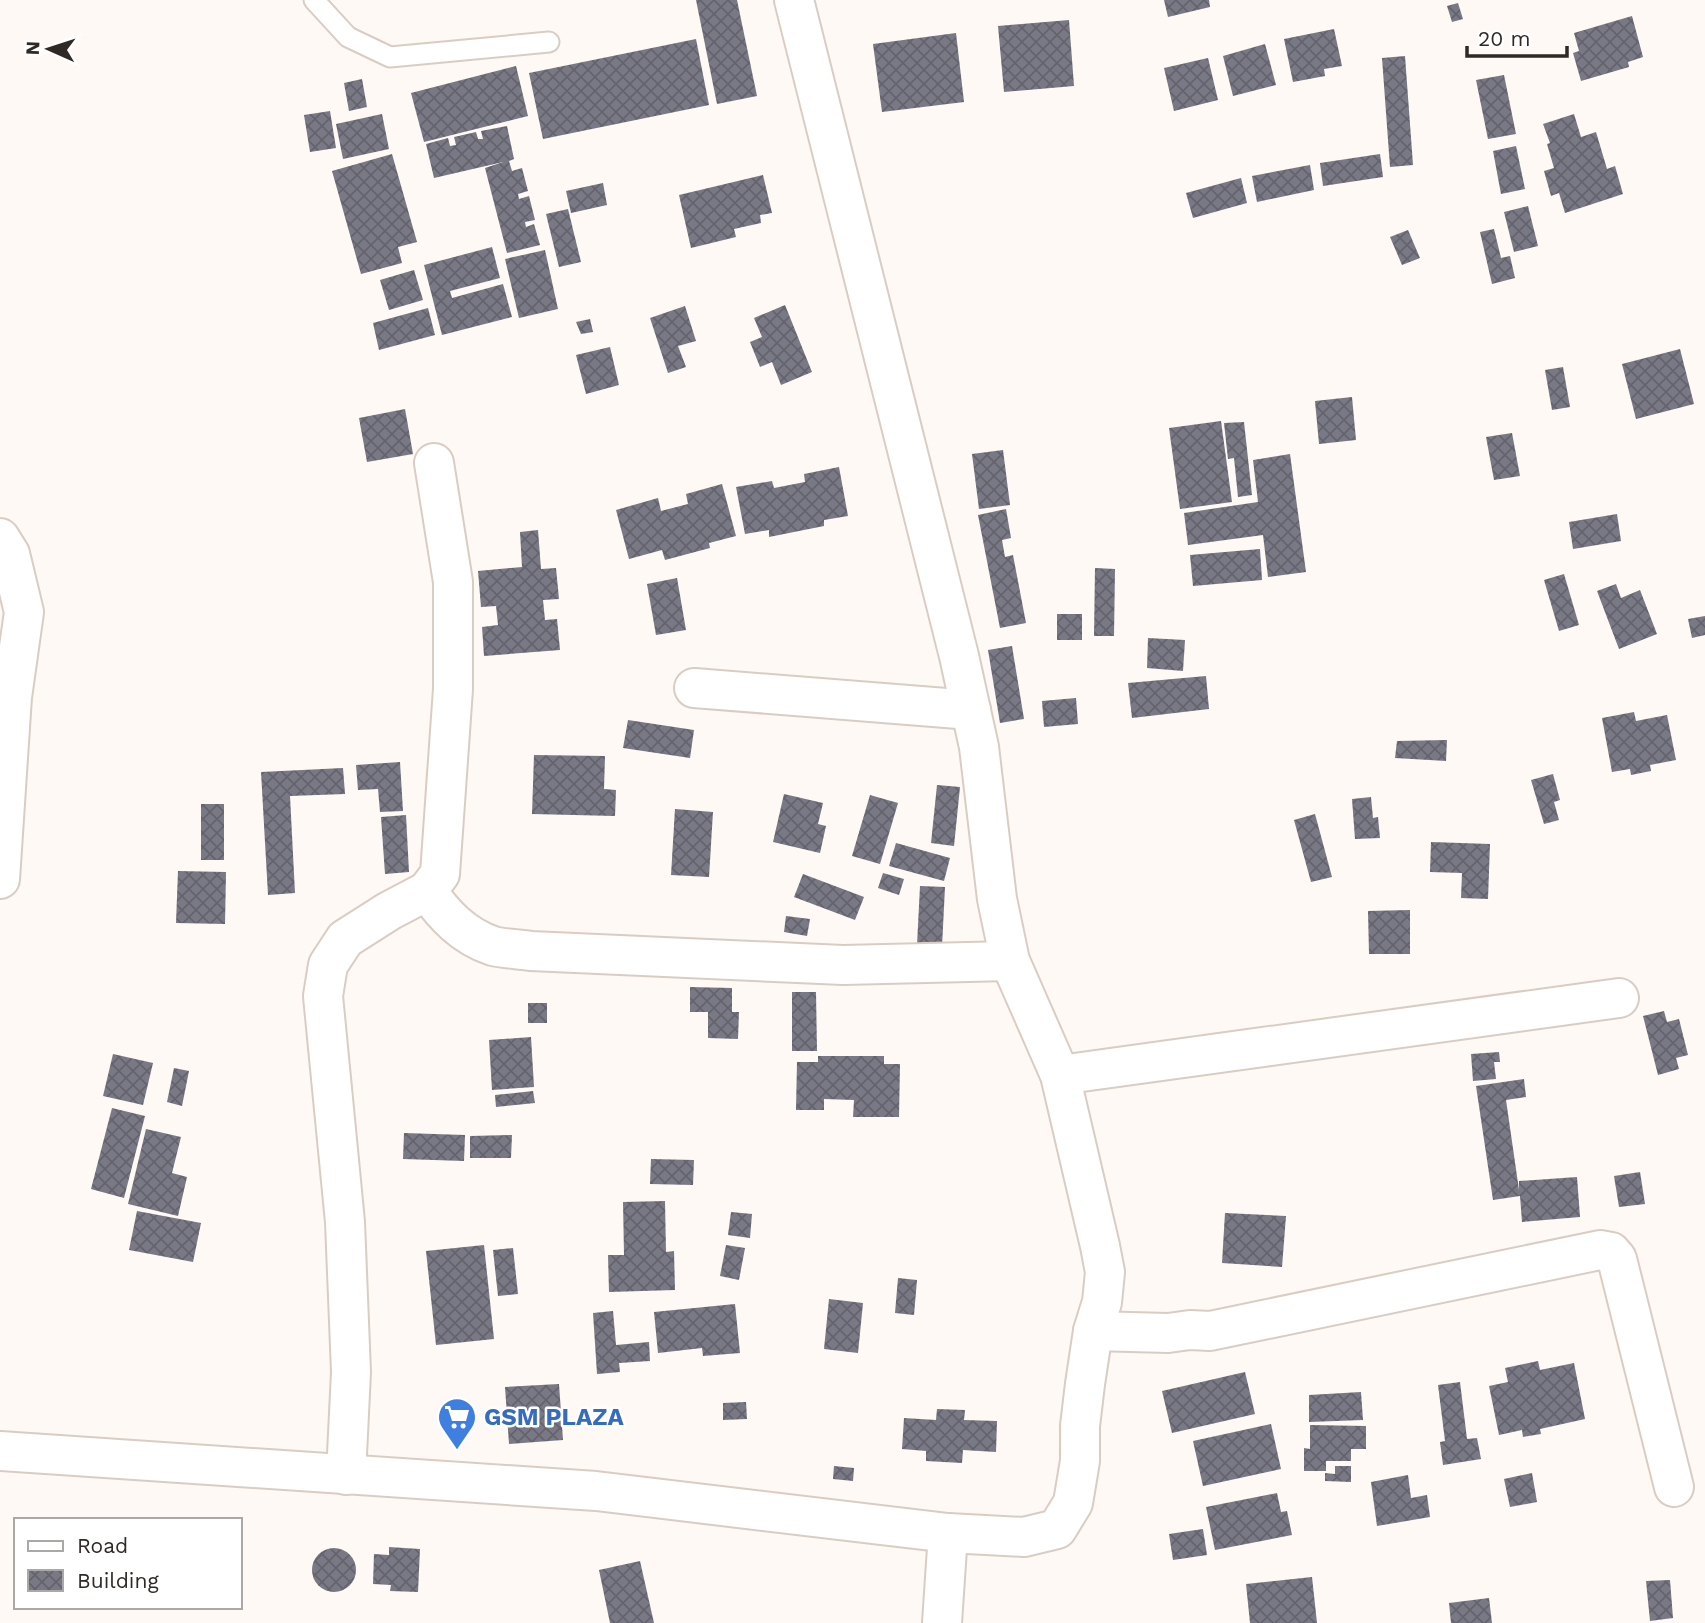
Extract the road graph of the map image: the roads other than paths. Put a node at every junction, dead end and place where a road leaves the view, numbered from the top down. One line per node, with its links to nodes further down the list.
1 (314, 0): 3 (lane)
2 (794, 0): 7 (street)
3 (549, 42)
4 (434, 463): 9 (street)
5 (0, 538): 8 (street)
6 (694, 688): 7 (street)
7 (971, 710): 10 (street)
8 (0, 879)
9 (427, 891): 10 (street); 15 (street)
10 (1010, 961): 12 (street)
11 (1619, 998): 12 (street)
12 (1060, 1075): 13 (street)
13 (1093, 1331): 16 (street); 17 (street)
14 (0, 1451): 15 (street)
15 (346, 1475): 17 (street)
16 (1674, 1487)
17 (948, 1533): 18 (street)
18 (942, 1623)

